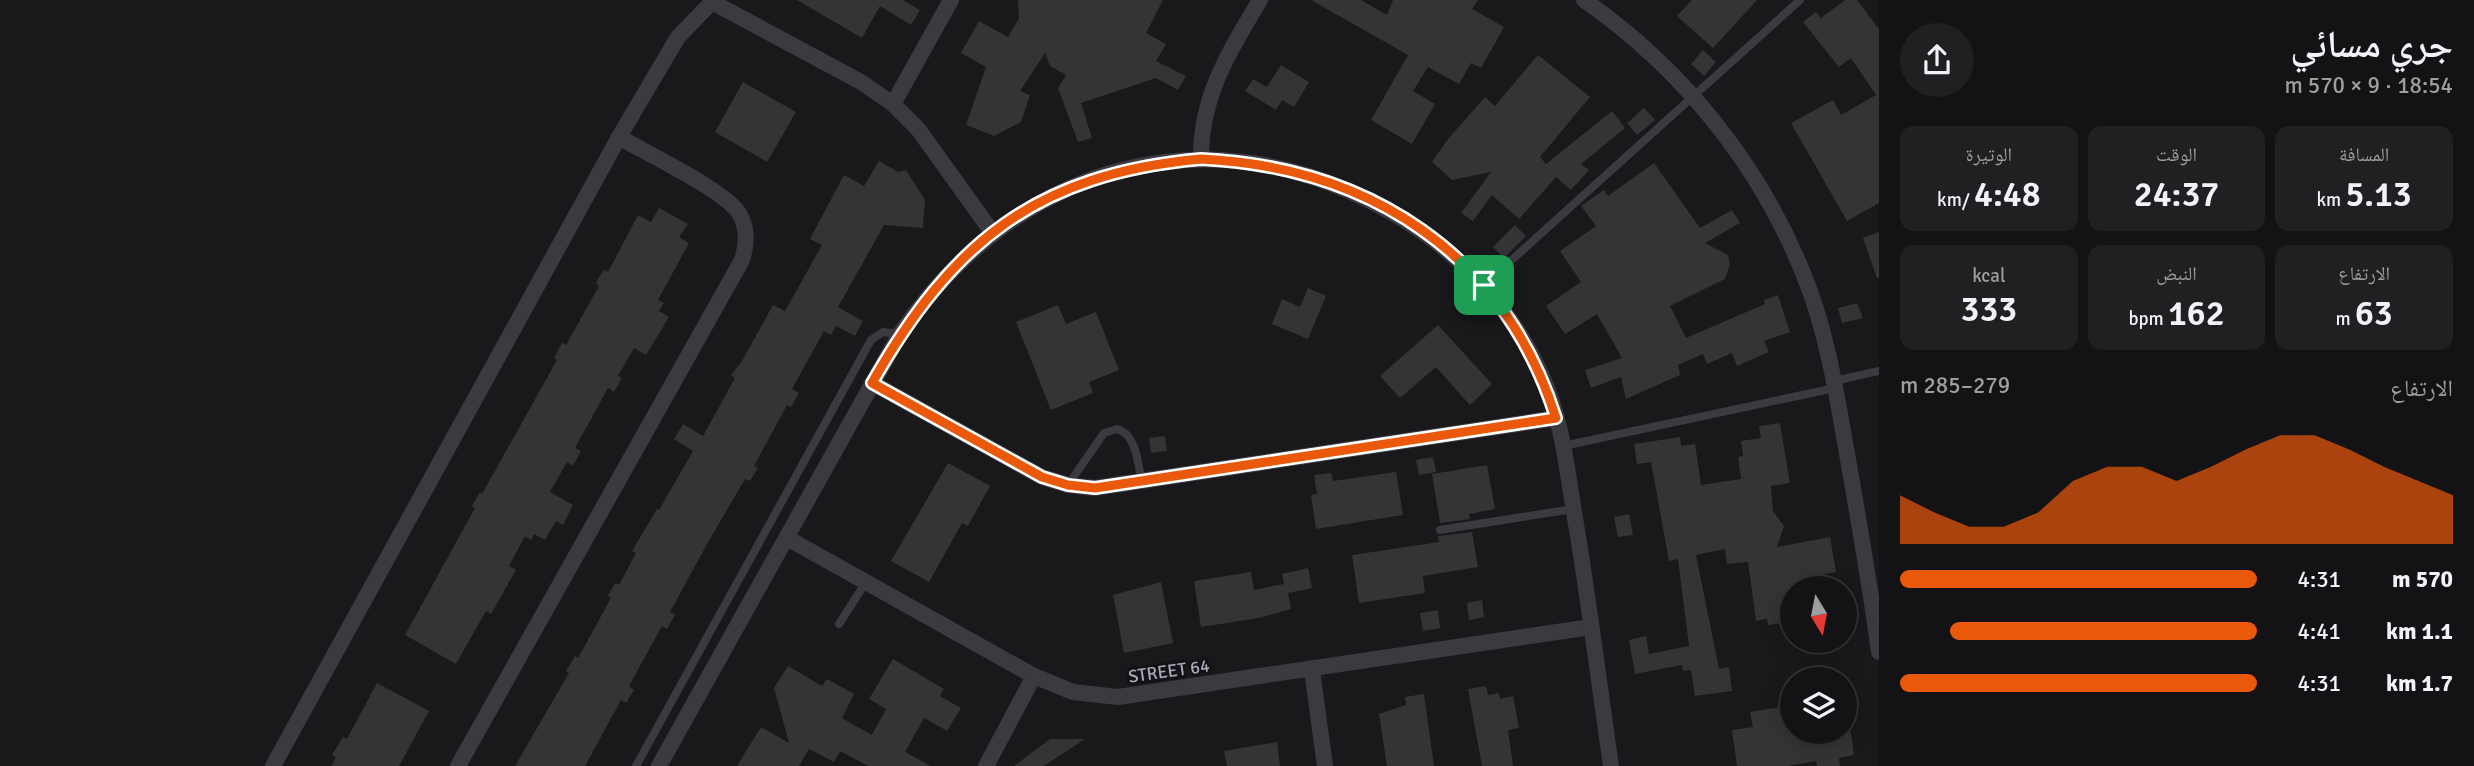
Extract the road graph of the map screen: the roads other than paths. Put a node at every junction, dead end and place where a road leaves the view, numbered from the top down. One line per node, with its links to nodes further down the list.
1 (951, 0): 7 (street)
2 (1260, 0): 9 (street)
3 (1584, 0): 6 (street)
4 (1800, 0): 6 (lane)
5 (713, 1): 7 (street); 8 (street)
6 (1694, 98): 11 (lane); 15 (street)
7 (893, 104): 10 (street)
8 (619, 137): 29 (street); 30 (street)
9 (1201, 159): 10 (street); 11 (street)
10 (992, 232): 12 (street)
11 (1484, 285): 16 (street)
12 (900, 334): 14 (street); 31 (lane)
13 (1879, 371): 15 (lane)
14 (872, 383): 19 (street); 22 (street)
15 (1835, 385): 17 (lane); 26 (street)
16 (1556, 418): 17 (street); 18 (street)
17 (1563, 446): 20 (street)
18 (1142, 483): 19 (street); 19 (lane)
19 (1068, 485)
20 (1573, 509): 21 (lane); 25 (street)
21 (1440, 530)
22 (787, 538): 23 (street, STREET 64); 32 (street)
23 (866, 582): 24 (lane); 28 (street, STREET 64)
24 (839, 624)
25 (1591, 627): 27 (street, STREET 64); 35 (street)
26 (1879, 652)
27 (1312, 670): 28 (street, STREET 64); 34 (street)
28 (1034, 676): 33 (street)
29 (273, 766)
30 (458, 766)
31 (636, 766)
32 (659, 766)
33 (986, 766)
34 (1325, 766)
35 (1611, 766)

